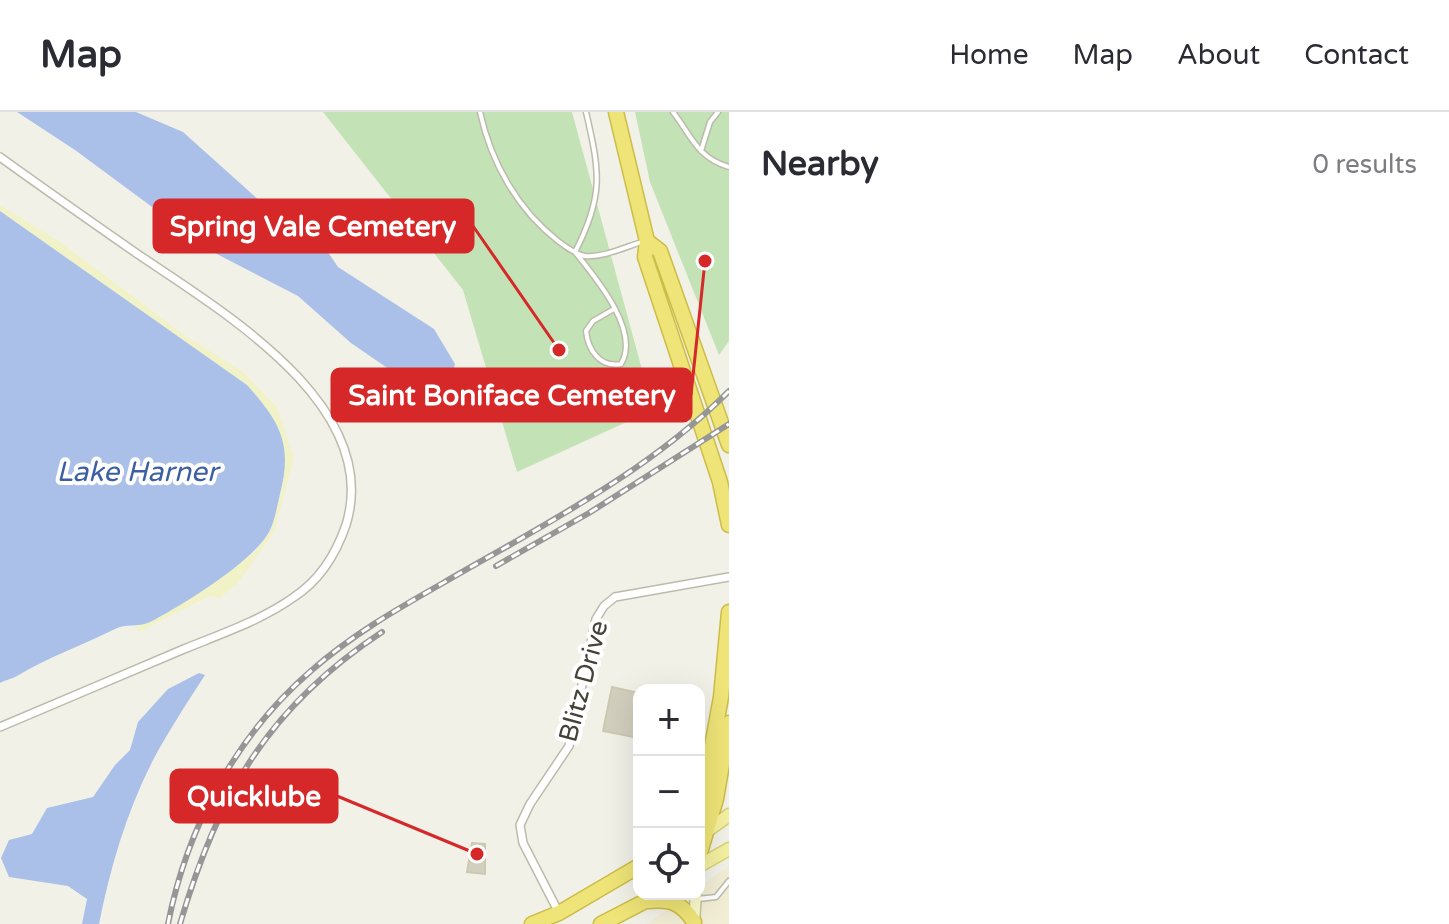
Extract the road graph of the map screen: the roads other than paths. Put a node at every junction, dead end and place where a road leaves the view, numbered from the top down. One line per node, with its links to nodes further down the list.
1 (480, 112): 10 (lane)
2 (586, 112): 10 (lane)
3 (616, 112): 9 (highway)
4 (673, 112): 6 (lane)
5 (718, 112): 6 (lane)
6 (701, 151): 8 (lane)
7 (0, 157): 17 (street)
8 (729, 167)
9 (647, 241): 10 (lane); 12 (highway); 13 (highway)
10 (575, 252): 11 (lane)
11 (614, 309): 11 (lane)
12 (729, 445)
13 (729, 525)
14 (729, 577): 31 (street, Blitz Drive)
15 (729, 612): 20 (highway)
16 (729, 723): 18 (highway)
17 (0, 727)
18 (725, 770): 21 (highway)
19 (729, 815): 22 (main road)
20 (701, 828)
21 (704, 828)
22 (705, 832)
23 (729, 849): 24 (main road)
24 (705, 863)
25 (633, 870): 31 (highway)
26 (729, 881): 27 (lane)
27 (705, 896)
28 (650, 900): 34 (highway)
29 (666, 900): 32 (highway)
30 (696, 900): 32 (main road)
31 (559, 913): 33 (highway)
32 (694, 923)
33 (532, 924)
34 (601, 924)

